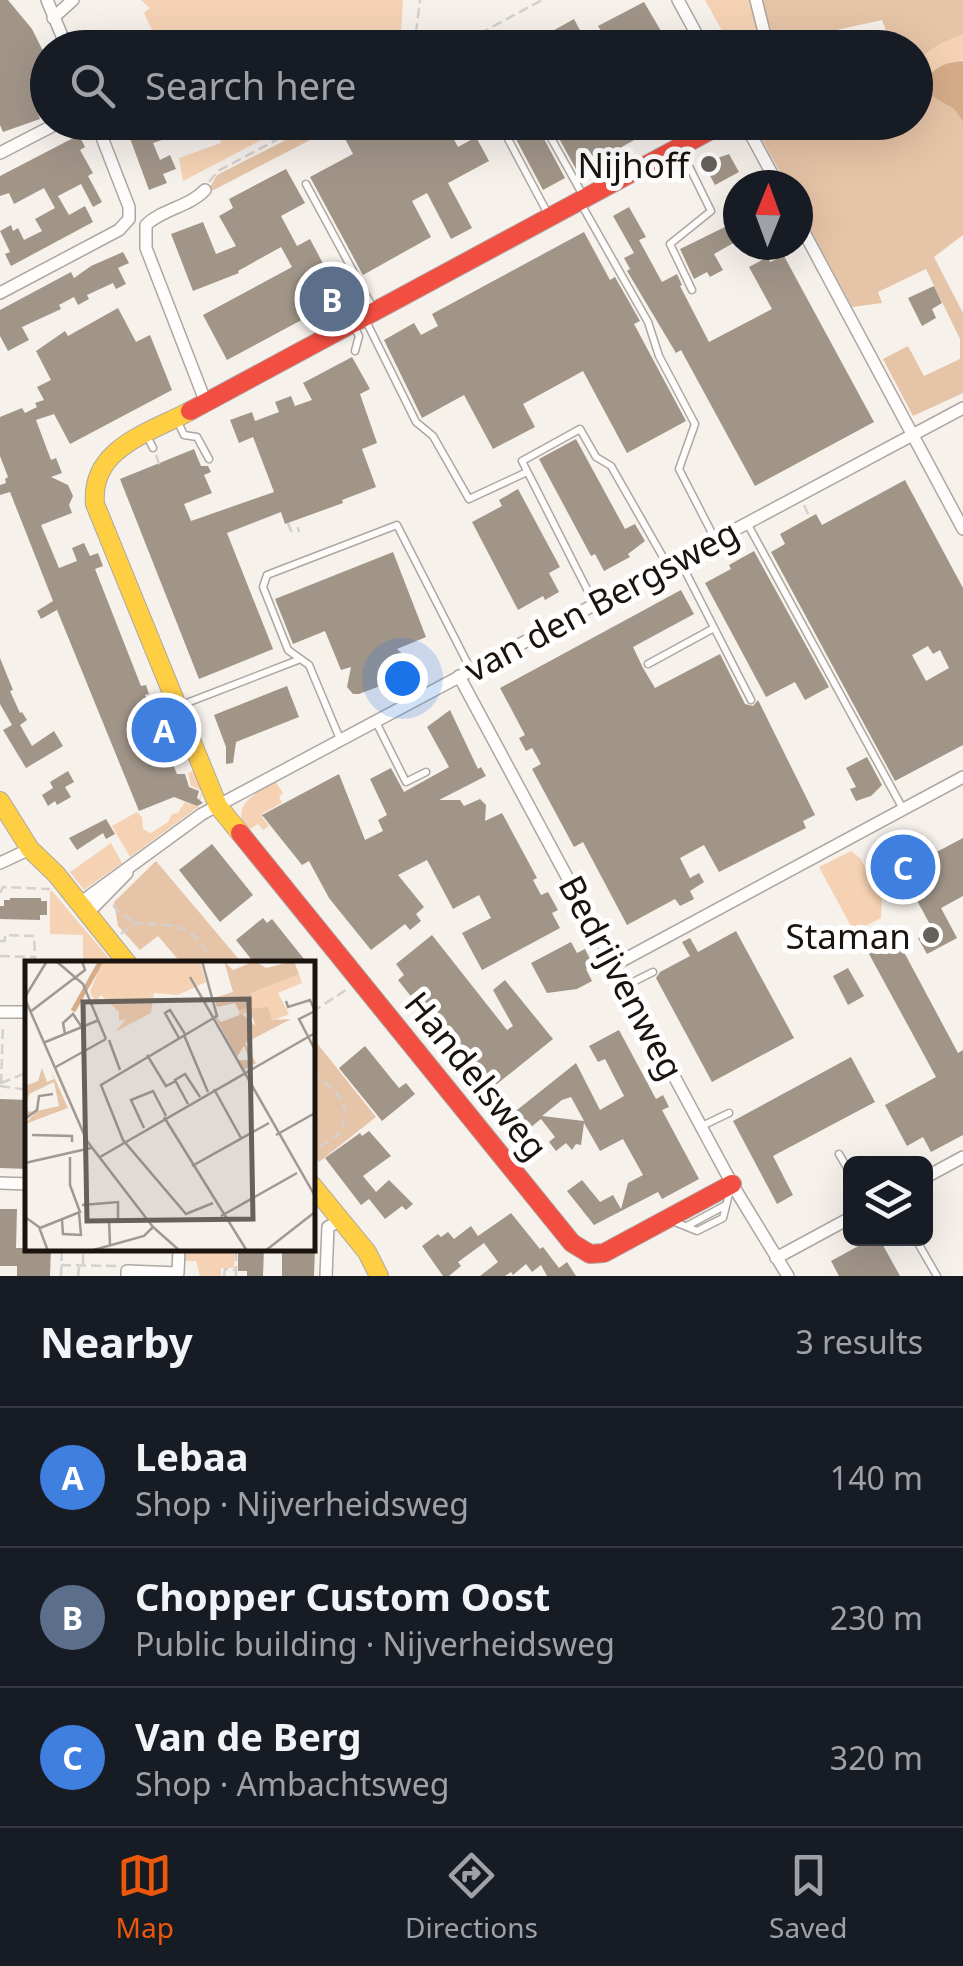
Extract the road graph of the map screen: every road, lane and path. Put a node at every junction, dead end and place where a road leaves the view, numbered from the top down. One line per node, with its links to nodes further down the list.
1 (47, 0): 7 (street)
2 (72, 0): 7 (street)
3 (420, 0): 9 (path)
4 (542, 0): 10 (path)
5 (678, 0): 11 (street)
6 (756, 0): 12 (street)
7 (53, 18): 8 (street)
8 (59, 30)
9 (416, 30)
10 (486, 30)
11 (694, 30)
12 (764, 30)
13 (30, 138): 21 (street)
14 (103, 140): 27 (street)
15 (276, 140): 24 (path)
16 (508, 140): 26 (lane)
17 (551, 140): 25 (lane)
18 (693, 140): 20 (street)
19 (754, 140): 22 (street)
20 (680, 147): 25 (street); 30 (lane)
21 (0, 153)
22 (770, 170)
23 (306, 184): 32 (lane)
24 (205, 190): 28 (street)
25 (582, 200): 26 (street); 47 (lane)
26 (550, 217): 32 (street)
27 (129, 219): 28 (street); 31 (street)
28 (146, 225): 34 (street)
29 (813, 250): 38 (street)
30 (692, 290)
31 (0, 294)
32 (364, 318): 33 (lane); 34 (street); 42 (lane)
33 (355, 350)
34 (206, 403): 36 (street)
35 (963, 408): 38 (street, van den Bergsweg)
36 (180, 427): 37 (lane); 39 (street); 40 (lane)
37 (195, 427)
38 (913, 435): 44 (street, van den Bergsweg); 45 (street)
39 (150, 442): 41 (path); 55 (street, Handelsweg)
40 (208, 458)
41 (161, 470)
42 (527, 472): 48 (lane); 49 (lane)
43 (289, 522): 46 (path)
44 (747, 522): 47 (street, van den Bergsweg); 63 (lane)
45 (963, 528)
46 (296, 531)
47 (715, 540): 48 (street, van den Bergsweg)
48 (674, 562): 49 (street, van den Bergsweg); 50 (lane)
49 (594, 604): 53 (street, van den Bergsweg)
50 (714, 628): 52 (lane); 54 (lane)
51 (299, 659): 53 (lane); 55 (lane); 57 (lane)
52 (648, 664)
53 (465, 673): 56 (street, van den Bergsweg); 78 (street, Bedrijvenweg)
54 (752, 700)
55 (178, 706): 62 (street, Handelsweg)
56 (375, 721): 57 (street, van den Bergsweg); 58 (lane)
57 (341, 740): 62 (street, van den Bergsweg)
58 (426, 772)
59 (963, 777): 63 (street)
60 (0, 783): 64 (street)
61 (0, 801): 64 (street)
62 (218, 806): 65 (street, van den Bergsweg); 80 (street, Handelsweg)
63 (902, 809): 78 (street)
64 (34, 847): 66 (street); 67 (street)
65 (140, 859): 68 (street, van den Bergsweg); 70 (street, van den Bergsweg)
66 (0, 863)
67 (56, 882): 69 (path); 70 (street)
68 (113, 890): 70 (street, van den Bergsweg); 71 (path)
69 (0, 894)
70 (84, 908): 72 (street)
71 (135, 923): 72 (path); 77 (path)
72 (109, 939): 76 (street)
73 (0, 941): 75 (path)
74 (0, 956): 75 (path)
75 (35, 960)
76 (127, 961)
77 (209, 961)
78 (616, 964): 81 (street, Bedrijvenweg)
79 (653, 972): 81 (lane)
80 (360, 981): 82 (path); 99 (street, Handelsweg)
81 (627, 985): 89 (street, Bedrijvenweg)
82 (315, 1010)
83 (2, 1012): 86 (path)
84 (25, 1073): 86 (path)
85 (315, 1074): 90 (path)
86 (0, 1085): 87 (path)
87 (25, 1089)
88 (729, 1114): 89 (lane)
89 (701, 1127): 97 (street, Bedrijvenweg)
90 (315, 1150)
91 (839, 1154): 93 (lane)
92 (963, 1157): 94 (street)
93 (843, 1161)
94 (933, 1173)
95 (0, 1183): 96 (street)
96 (25, 1184)
97 (732, 1184): 99 (street, Handelsweg); 99 (lane); 108 (street, Bedrijvenweg)
98 (315, 1190): 101 (street)
99 (668, 1219)
100 (843, 1222): 108 (street)
101 (335, 1224): 102 (street); 117 (street); 118 (street)
102 (315, 1226)
103 (920, 1246): 120 (lane)
104 (62, 1251): 109 (path)
105 (83, 1251): 110 (path)
106 (180, 1251): 112 (street)
107 (236, 1251): 111 (path)
108 (776, 1258): 119 (street, Bedrijvenweg)
109 (61, 1265): 110 (path); 113 (path)
110 (81, 1265): 112 (path); 114 (path)
111 (236, 1270): 115 (path); 116 (path)
112 (127, 1274)
113 (60, 1276)
114 (78, 1276)
115 (224, 1276)
116 (236, 1276)
117 (326, 1276)
118 (378, 1276)
119 (788, 1276)
120 (937, 1276)

